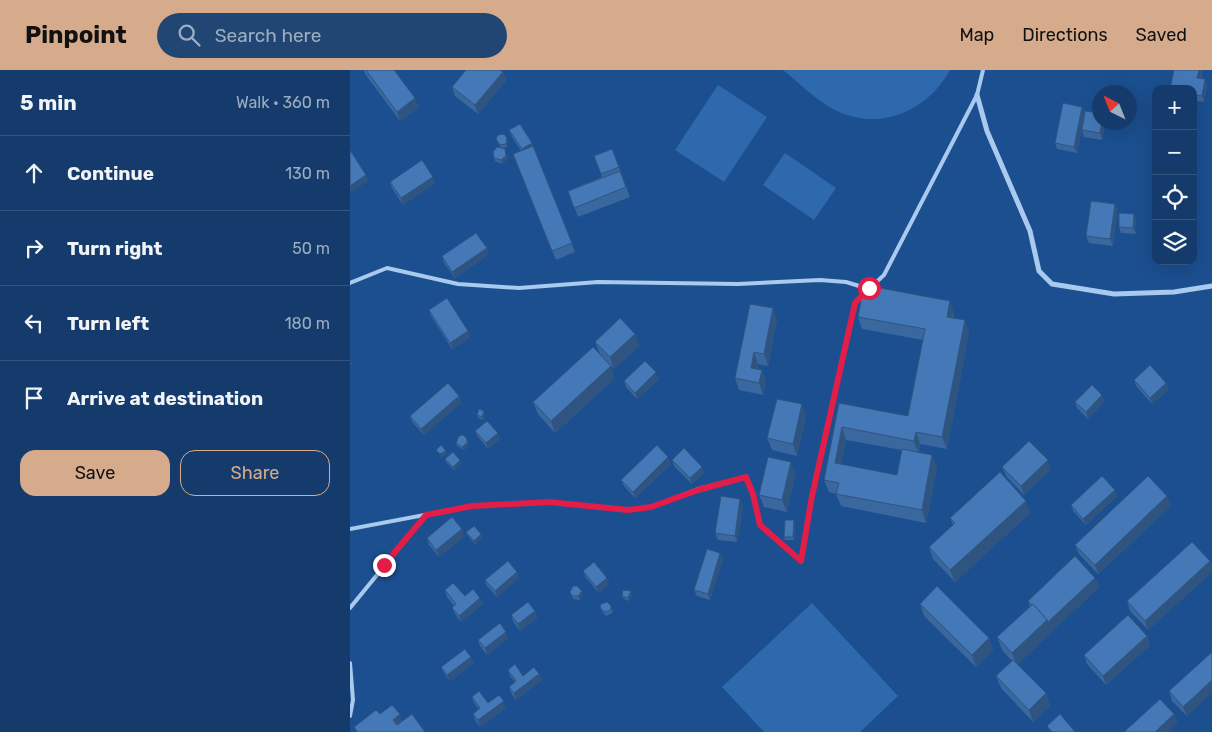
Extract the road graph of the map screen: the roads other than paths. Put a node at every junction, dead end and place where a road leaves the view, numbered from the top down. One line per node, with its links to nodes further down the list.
1 (983, 70): 2 (lane)
2 (977, 95): 4 (street); 5 (lane)
3 (350, 283): 5 (lane)
4 (1212, 286)
5 (869, 288): 6 (lane)
6 (426, 515): 7 (lane); 8 (lane)
7 (350, 529)
8 (350, 608)
9 (350, 663): 10 (lane)
10 (350, 716)

